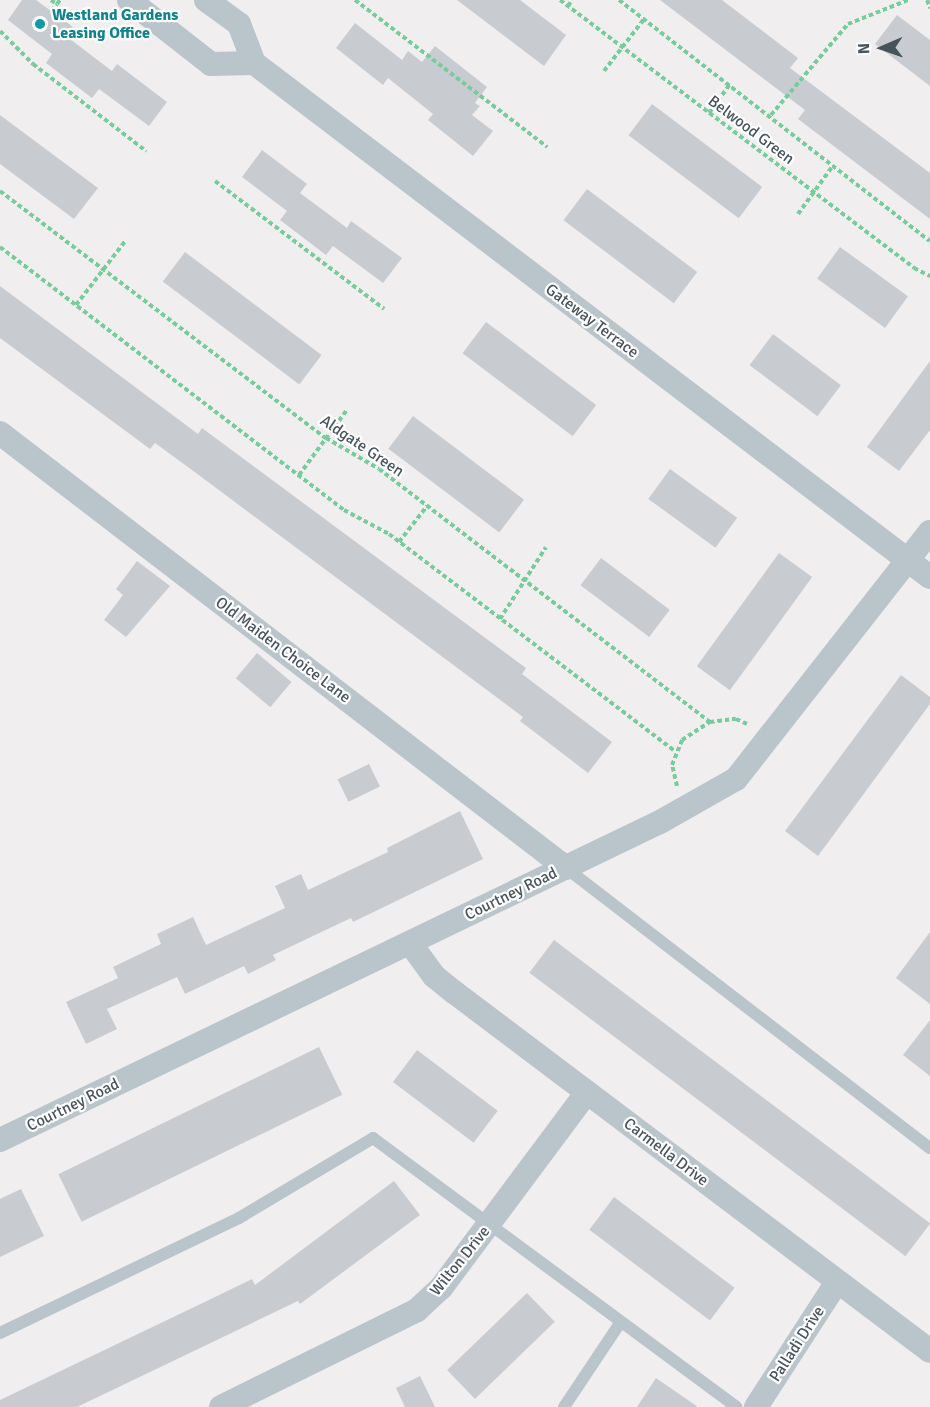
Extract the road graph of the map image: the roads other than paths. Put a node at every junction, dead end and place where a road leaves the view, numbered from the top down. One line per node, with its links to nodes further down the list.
1 (129, 0): 3 (street)
2 (206, 0): 3 (street)
3 (255, 63): 6 (street, Gateway Terrace)
4 (0, 433): 8 (street, Old Maiden Choice Lane)
5 (930, 532): 6 (street, Courtney Road)
6 (909, 561): 7 (street, Gateway Terrace); 8 (street, Courtney Road)
7 (930, 577)
8 (566, 868): 9 (street, Courtney Road); 12 (lane)
9 (410, 943): 10 (street, Carmella Drive); 11 (street, Courtney Road)
10 (587, 1092): 13 (street, Wilton Drive); 14 (street, Carmella Drive)
11 (0, 1140)
12 (930, 1148)
13 (491, 1223): 15 (lane); 16 (lane); 18 (street, Wilton Drive)
14 (837, 1282): 17 (street, Carmella Drive); 21 (street, Palladi Drive)
15 (620, 1323): 19 (lane); 20 (lane)
16 (0, 1333)
17 (930, 1351)
18 (221, 1407)
19 (564, 1407)
20 (736, 1407)
21 (756, 1407)

